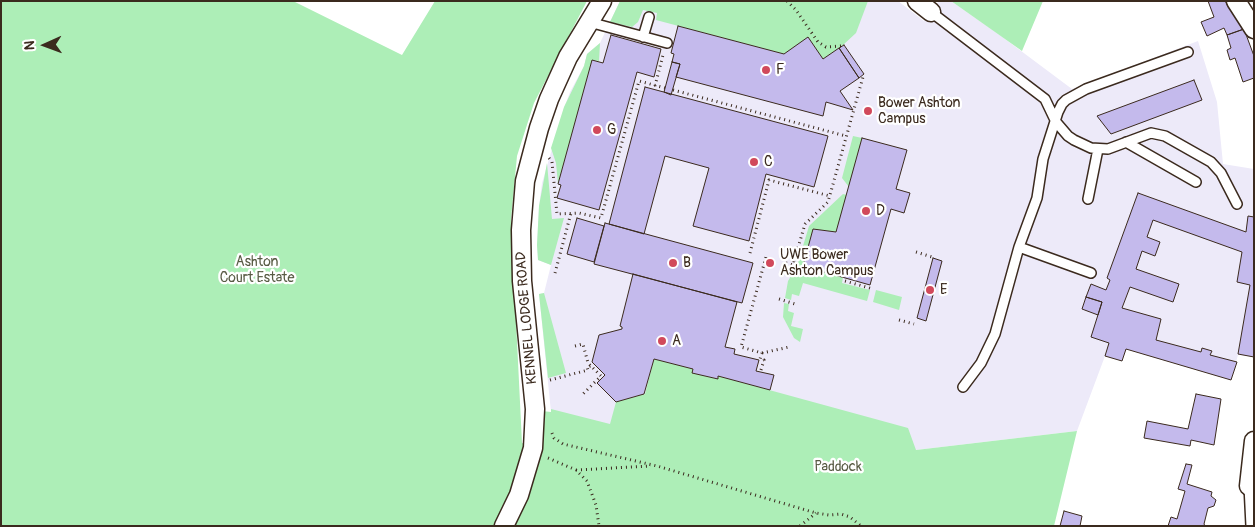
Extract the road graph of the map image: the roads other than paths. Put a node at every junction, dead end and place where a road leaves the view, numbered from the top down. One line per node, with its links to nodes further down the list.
1 (602, 1): 6 (street, KENNEL LODGE ROAD)
2 (917, 1): 4 (street)
3 (1236, 1): 7 (street)
4 (931, 12): 11 (lane)
5 (649, 17): 8 (lane)
6 (588, 22): 8 (lane); 22 (street, KENNEL LODGE ROAD)
7 (1254, 29)
8 (643, 37): 9 (lane)
9 (667, 43)
10 (1188, 52): 11 (lane)
11 (1056, 122): 13 (lane); 17 (lane)
12 (1126, 142): 13 (lane); 14 (lane); 16 (lane)
13 (1098, 149): 15 (lane)
14 (1196, 182)
15 (1088, 199)
16 (1238, 204)
17 (1019, 247): 18 (lane); 19 (lane)
18 (1090, 273)
19 (963, 387)
20 (1254, 441): 21 (street)
21 (1250, 486): 23 (lane)
22 (504, 526)
23 (1251, 526)

